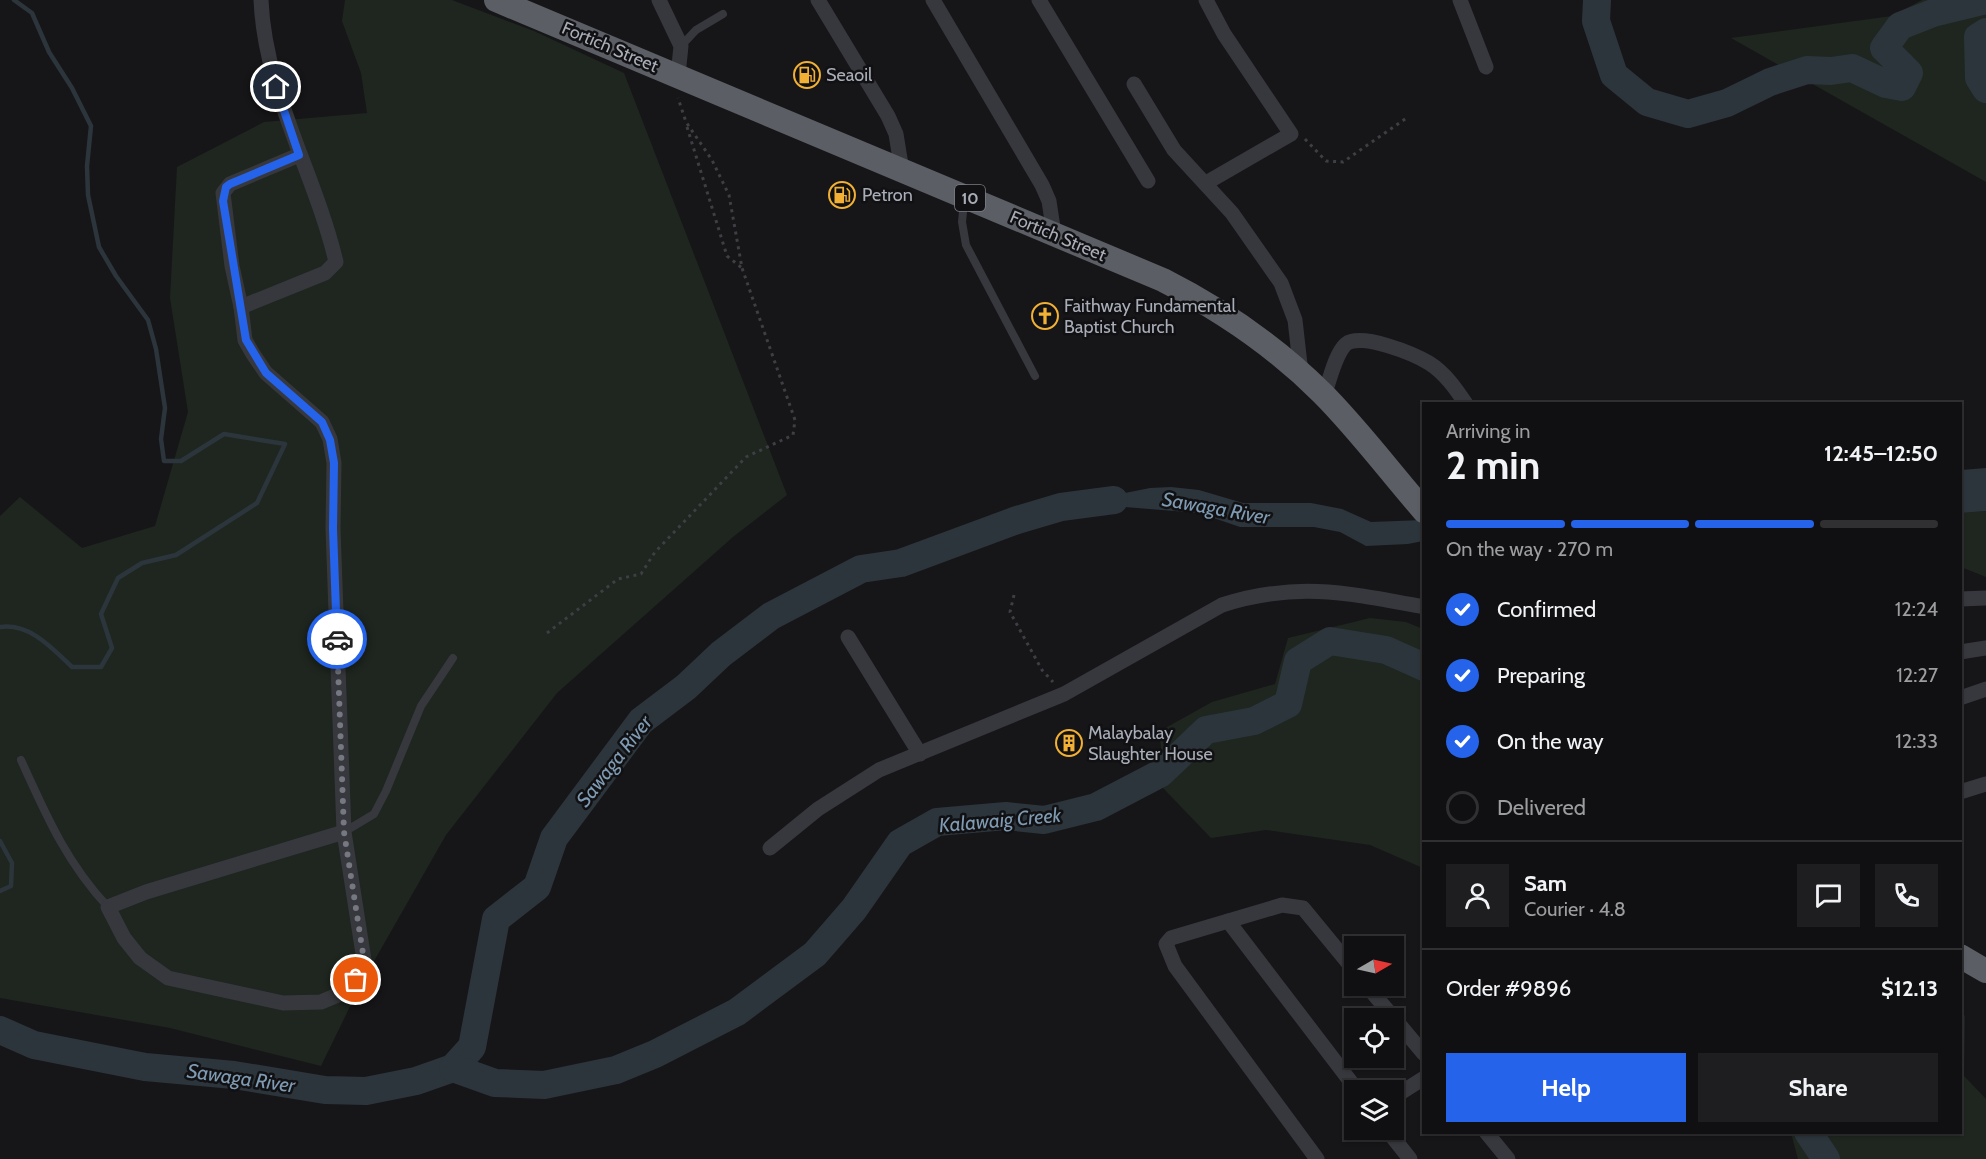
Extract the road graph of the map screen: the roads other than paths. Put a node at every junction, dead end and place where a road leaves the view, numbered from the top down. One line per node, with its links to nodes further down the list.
1 (261, 0): 15 (street)
2 (496, 0): 9 (highway, Fortich Street / 10)
3 (659, 0): 11 (street)
4 (818, 0): 16 (street)
5 (933, 0): 20 (street)
6 (1039, 0): 17 (street)
7 (1206, 0): 18 (street)
8 (1460, 0): 12 (street)
9 (526, 6): 13 (highway, Fortich Street / 10)
10 (723, 14): 11 (lane)
11 (681, 46): 13 (street)
12 (1486, 67)
13 (678, 75): 16 (highway, Fortich Street / 10)
14 (1134, 84): 18 (street)
15 (299, 155): 21 (street); 21 (street)
16 (902, 171): 19 (highway, Fortich Street / 10)
17 (1148, 181)
18 (1206, 183): 22 (street)
19 (964, 196): 20 (highway, Fortich Street / 10); 23 (lane)
20 (1054, 234): 22 (highway, Fortich Street / 10)
21 (241, 307): 40 (street)
22 (1301, 373): 24 (highway, Fortich Street / 10)
23 (1035, 376)
24 (1324, 394): 25 (street); 26 (highway, Fortich Street / 10)
25 (1465, 402)
26 (1422, 509)
27 (1962, 598): 28 (street)
28 (1986, 598)
29 (1422, 607): 36 (street)
30 (849, 637): 36 (street)
31 (1986, 648): 32 (street)
32 (1962, 652)
33 (453, 658): 40 (lane)
34 (1986, 689): 35 (street)
35 (1962, 697)
36 (920, 754): 41 (street)
37 (21, 760): 42 (lane)
38 (1986, 784): 39 (street)
39 (1962, 791)
40 (344, 832): 42 (street); 42 (street)
41 (770, 848)
42 (108, 907)
43 (1228, 921): 45 (street); 50 (street); 54 (street)
44 (1962, 957): 46 (highway)
45 (1344, 958)
46 (1986, 971)
47 (1375, 996): 48 (street)
48 (1422, 1052)
49 (1422, 1079): 51 (street)
50 (1349, 1080)
51 (1404, 1091)
52 (1488, 1134): 56 (street)
53 (1395, 1140): 55 (street)
54 (1317, 1159)
55 (1410, 1159)
56 (1508, 1159)

